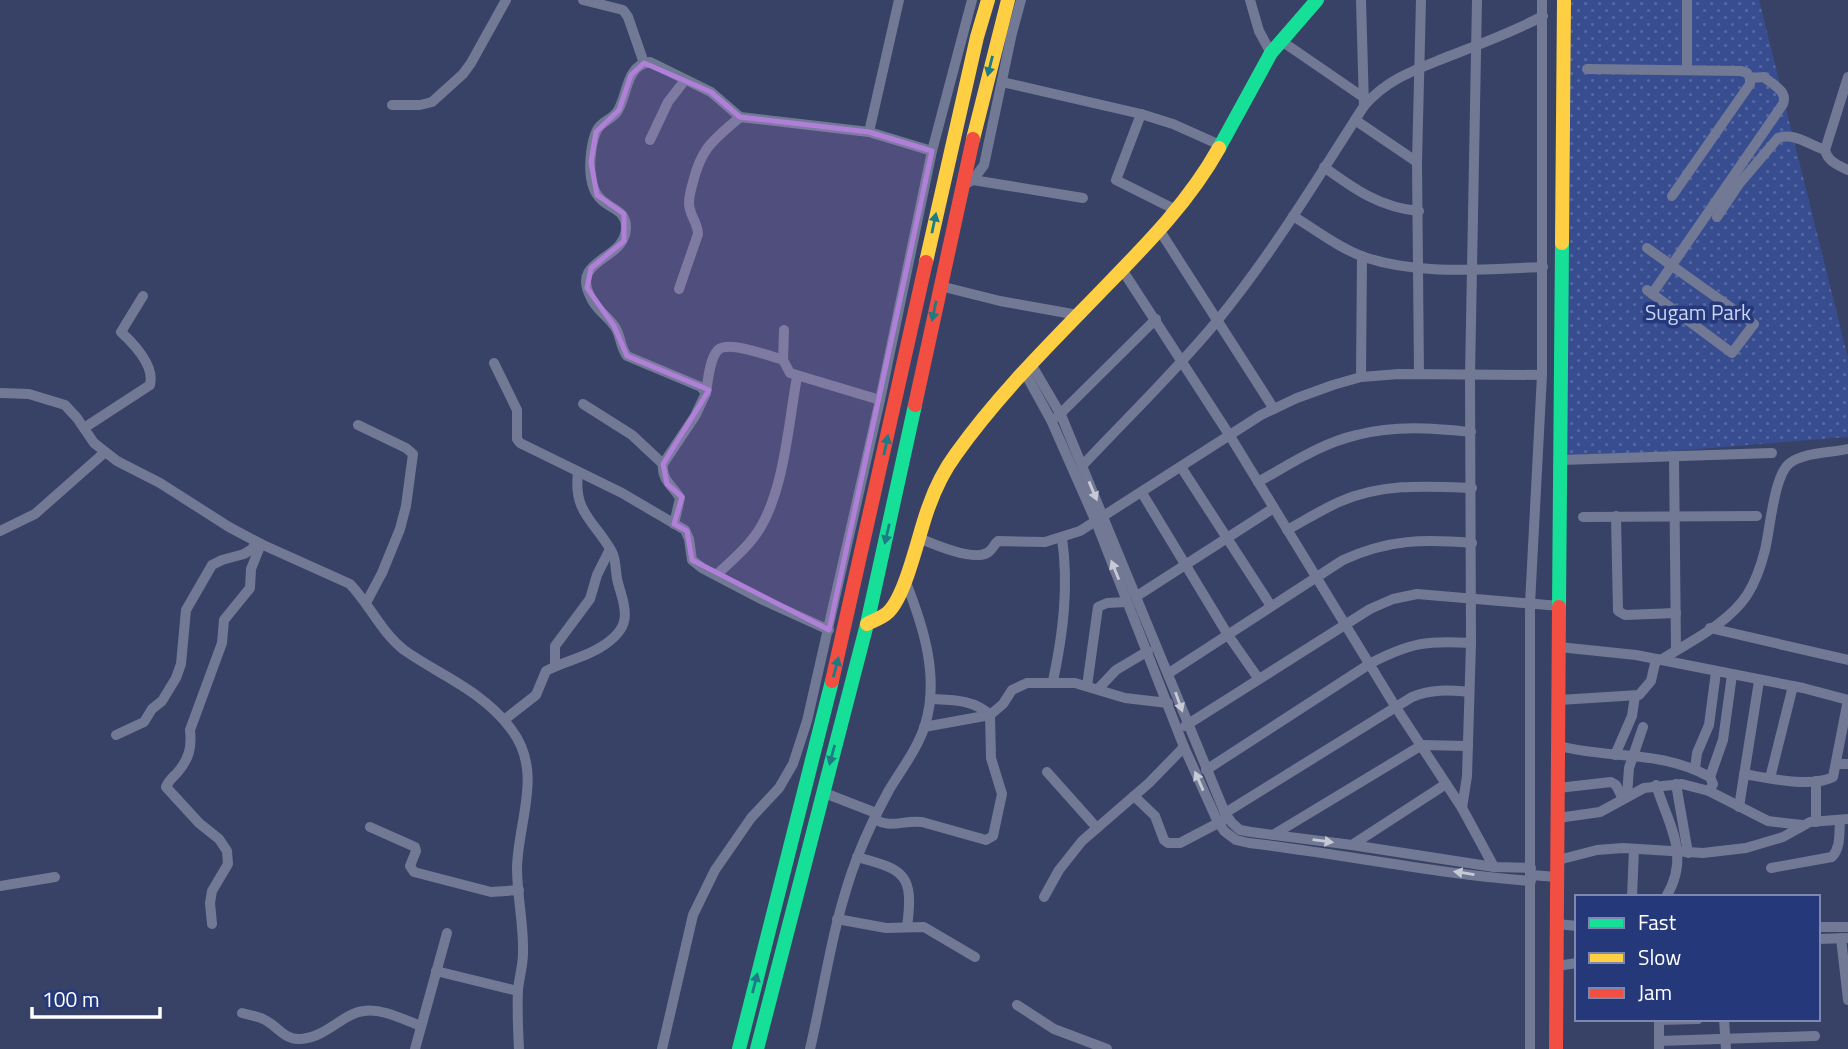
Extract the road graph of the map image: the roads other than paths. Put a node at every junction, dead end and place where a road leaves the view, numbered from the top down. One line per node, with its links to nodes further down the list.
1 (506, 0): 29 (street)
2 (583, 0): 20 (street)
3 (899, 0): 33 (street)
4 (972, 0): 37 (street)
5 (988, 0): 233 (main road, one-way to 5)
6 (1008, 0): 41 (main road, one-way to 41)
7 (1021, 0): 27 (street)
8 (1250, 0): 19 (street)
9 (1317, 0): 17 (main road)
10 (1361, 0): 28 (street)
11 (1421, 0): 21 (street)
12 (1477, 0): 18 (street)
13 (1542, 0): 16 (street)
14 (1564, 0): 86 (main road)
15 (1687, 0): 23 (street)
16 (1543, 16): 18 (street); 52 (street)
17 (1280, 40): 19 (main road); 28 (street)
18 (1477, 45): 21 (street); 54 (street)
19 (1271, 53): 35 (main road)
20 (644, 63): 26 (street); 73 (street)
21 (1419, 67): 28 (street); 38 (street)
22 (1587, 69): 23 (street)
23 (1687, 70): 25 (street)
24 (1848, 77): 36 (street)
25 (1750, 79): 42 (street); 51 (street)
26 (685, 80): 31 (street); 34 (street)
27 (1002, 82): 30 (street); 41 (street)
28 (1363, 101): 32 (street)
29 (391, 105)
30 (1141, 114): 35 (street); 44 (street)
31 (740, 117): 33 (street); 57 (street)
32 (1354, 120): 38 (street); 39 (street)
33 (869, 132): 37 (street)
34 (650, 140)
35 (1220, 145): 44 (main road)
36 (1825, 150): 40 (street); 47 (street)
37 (932, 151): 74 (street)
38 (1417, 162): 45 (street)
39 (1324, 167): 45 (street); 46 (street)
40 (1848, 170)
41 (968, 183): 43 (street); 56 (main road)
42 (1671, 196)
43 (1083, 198)
44 (1176, 210): 48 (main road)
45 (1419, 211): 53 (street)
46 (1293, 216): 50 (street); 61 (street)
47 (1717, 217)
48 (1160, 231): 55 (main road); 61 (street)
49 (1647, 248): 51 (street)
50 (1362, 256): 53 (street); 71 (street)
51 (1672, 265): 51 (street)
52 (1543, 267): 54 (street); 68 (street)
53 (1419, 268): 54 (street); 67 (street)
54 (1474, 269): 69 (street)
55 (1123, 271): 59 (main road); 60 (street)
56 (940, 286): 59 (street); 120 (main road, one-way to 120)
57 (679, 289)
58 (143, 296): 79 (street)
59 (1078, 315): 66 (main road)
60 (1156, 319): 64 (street); 77 (street)
61 (1216, 322): 64 (street); 76 (street)
62 (784, 330): 63 (street)
63 (783, 360): 70 (street); 73 (street)
64 (1182, 361): 81 (street); 88 (street)
65 (494, 363): 90 (street)
66 (1028, 368): 77 (street); 103 (main road)
67 (1419, 374): 69 (street); 71 (street)
68 (1542, 375): 69 (street); 116 (street)
69 (1470, 376): 80 (street)
70 (797, 377): 74 (street); 110 (street)
71 (1361, 377): 76 (street)
72 (0, 393): 79 (street)
73 (706, 393): 87 (street)
74 (880, 400): 123 (street)
75 (583, 404): 87 (street)
76 (1274, 409): 81 (street)
77 (1056, 417): 88 (street); 99 (street)
78 (358, 425): 115 (street)
79 (84, 428): 83 (street)
80 (1471, 432): 91 (street); 92 (street)
81 (1230, 436): 89 (street); 91 (street)
82 (1848, 449): 122 (street)
83 (104, 453): 102 (street); 107 (street)
84 (1772, 453): 85 (street)
85 (1674, 456): 86 (street); 96 (street)
86 (1561, 460): 118 (main road)
87 (663, 464): 100 (street)
88 (1082, 466): 99 (street, one-way to 99)
89 (1181, 467): 93 (street); 105 (street)
90 (578, 472): 100 (street); 108 (street)
91 (1258, 482): 94 (street)
92 (1472, 488): 101 (street); 106 (street)
93 (1142, 493): 99 (street); 109 (street)
94 (1272, 509): 101 (street); 105 (street)
95 (1616, 516): 96 (street); 98 (street); 119 (street)
96 (1674, 516): 97 (street); 119 (street)
97 (1757, 516)
98 (1583, 517)
99 (1100, 520): 104 (street); 113 (street)
100 (674, 523): 110 (street)
101 (1287, 530): 111 (street)
102 (0, 531)
103 (919, 538): 104 (street); 112 (main road)
104 (1062, 538): 137 (street)
105 (1226, 538): 109 (street); 117 (street)
106 (1472, 542): 111 (street); 114 (street)
107 (259, 543): 115 (street); 154 (street); 205 (street)
108 (610, 549): 132 (street); 132 (street)
109 (1185, 565): 113 (street); 124 (street)
110 (716, 575): 123 (street)
111 (1316, 578): 117 (street); 121 (street)
112 (905, 580): 120 (main road); 144 (street)
113 (1132, 599): 128 (street); 134 (street); 139 (street)
114 (1471, 599): 116 (street); 121 (street); 125 (street)
115 (366, 603): 150 (street)
116 (1530, 604): 118 (street); 196 (street)
117 (1271, 606): 124 (street)
118 (1560, 606): 126 (main road)
119 (1676, 613): 127 (street)
120 (867, 624): 175 (main road, one-way to 175)
121 (1346, 624): 131 (street); 136 (street)
122 (1710, 628): 127 (street); 130 (street)
123 (829, 630): 232 (street)
124 (1228, 635): 134 (street); 136 (street)
125 (1471, 643): 131 (street); 142 (street)
126 (1559, 647): 129 (street); 145 (main road)
127 (1676, 650): 129 (street)
128 (1148, 651): 141 (street); 147 (street)
129 (1659, 660): 133 (street); 143 (street)
130 (1848, 660)
131 (1371, 663): 148 (street); 164 (street)
132 (555, 666): 150 (street)
133 (1716, 672): 135 (street); 163 (street)
134 (1169, 673): 152 (street, one-way to 152)
135 (1732, 675): 138 (street); 167 (street)
136 (1258, 678): 152 (street)
137 (1053, 681): 139 (street); 149 (street)
138 (1759, 681): 140 (street); 166 (street)
139 (1087, 685): 141 (street)
140 (1793, 687): 146 (street); 168 (street)
141 (1098, 689): 147 (street)
142 (1469, 692): 148 (street); 156 (street)
143 (1635, 696): 145 (street); 159 (street)
144 (930, 699): 149 (street); 151 (street)
145 (1559, 700): 157 (main road)
146 (1848, 700): 161 (street)
147 (1168, 704): 152 (street)
148 (1395, 706): 155 (street); 181 (street)
149 (990, 715): 151 (street); 180 (street)
150 (504, 720): 200 (street)
151 (924, 727): 180 (street)
152 (1183, 727): 158 (street); 164 (street)
153 (1643, 727): 160 (street)
154 (116, 735)
155 (1422, 745): 156 (street); 170 (street); 188 (street)
156 (1468, 746): 179 (street)
157 (1559, 746): 159 (street); 173 (main road)
158 (1184, 747): 176 (street); 181 (street, one-way to 158)
159 (1615, 754): 160 (street)
160 (1632, 755): 163 (street); 177 (street)
161 (1837, 764): 162 (street); 169 (street)
162 (1848, 764)
163 (1695, 769): 167 (street)
164 (1206, 771): 181 (street)
165 (1047, 772): 187 (street)
166 (1744, 774): 168 (street); 178 (street)
167 (1710, 777): 174 (street)
168 (1770, 778): 169 (street)
169 (1816, 781): 184 (street)
170 (1446, 783): 179 (street); 189 (street)
171 (1676, 784): 172 (street); 174 (street); 191 (street)
172 (1656, 785): 177 (street); 191 (street)
173 (1558, 788): 177 (street); 182 (main road)
174 (1709, 791): 178 (street)
175 (822, 792): 180 (street); 234 (main road)
176 (1134, 796): 181 (street); 187 (street)
177 (1625, 798): 182 (street)
178 (1739, 807): 185 (street)
179 (1462, 808): 194 (street)
180 (875, 816): 192 (street)
181 (1224, 818): 188 (street); 196 (street, one-way to 181)
182 (1558, 818): 193 (main road)
183 (1844, 819): 184 (street); 195 (street)
184 (1816, 822): 185 (street)
185 (1802, 825): 191 (street)
186 (370, 827): 200 (street)
187 (1097, 828): 203 (street)
188 (1273, 835): 189 (street, one-way to 189)
189 (1352, 845): 194 (street)
190 (1634, 849): 191 (street); 193 (street); 201 (street)
191 (1683, 853): 202 (street)
192 (857, 857): 204 (street); 208 (street)
193 (1558, 860): 198 (main road)
194 (1494, 867): 196 (street)
195 (1771, 868)
196 (1531, 874): 198 (street); 237 (street)
197 (55, 877): 199 (street)
198 (1557, 877): 206 (main road)
199 (0, 886)
200 (519, 890): 218 (street)
201 (1632, 895)
202 (1668, 895)
203 (1044, 897)
204 (837, 919): 208 (street); 235 (street)
205 (212, 924)
206 (1557, 924): 207 (street); 216 (main road)
207 (1575, 926)
208 (907, 927): 214 (street)
209 (1820, 927): 210 (street)
210 (1848, 927)
211 (447, 933): 217 (street)
212 (1844, 938): 213 (street); 219 (street)
213 (1820, 939)
214 (975, 957)
215 (1575, 963): 216 (street)
216 (1557, 965): 238 (main road)
217 (436, 971): 218 (street); 224 (street)
218 (518, 991): 231 (street)
219 (1848, 1000)
220 (1017, 1005): 236 (street)
221 (243, 1013): 224 (street)
222 (1659, 1021): 229 (street)
223 (1724, 1021): 228 (street)
224 (421, 1026): 230 (street)
225 (1815, 1036): 228 (street)
226 (1679, 1044): 227 (street); 229 (street)
227 (1699, 1044): 228 (street)
228 (1726, 1044)
229 (1659, 1045)
230 (415, 1049)
231 (519, 1049)
232 (662, 1049)
233 (739, 1049)
234 (757, 1049)
235 (810, 1049)
236 (1107, 1049)
237 (1530, 1049)
238 (1556, 1049)

